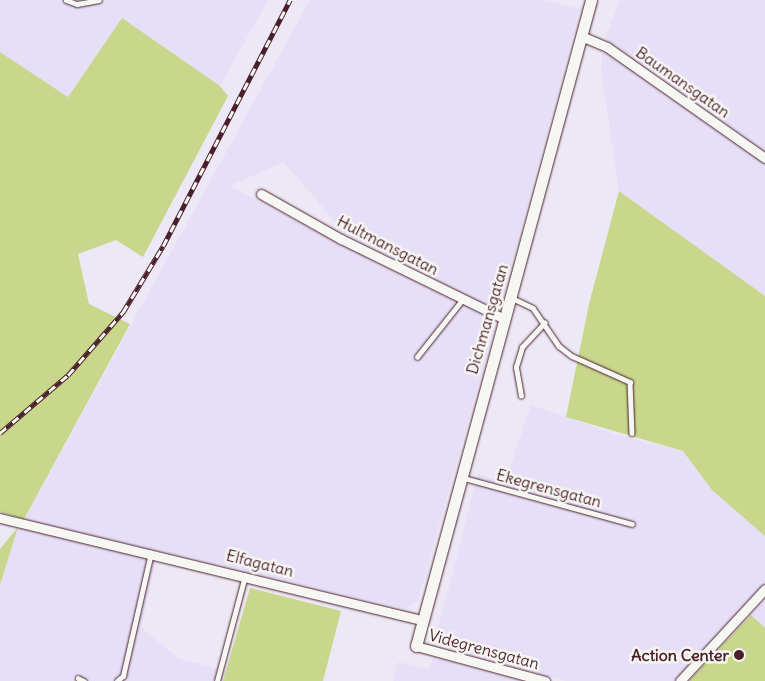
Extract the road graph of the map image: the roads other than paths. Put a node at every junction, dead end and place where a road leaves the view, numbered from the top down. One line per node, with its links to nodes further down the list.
1 (66, 0): 2 (lane)
2 (99, 0)
3 (591, 0): 4 (street, Dichmansgatan)
4 (581, 36): 5 (street, Baumansgatan); 7 (street, Dichmansgatan)
5 (765, 158)
6 (261, 194): 8 (street, Hultmansgatan)
7 (510, 298): 9 (street, Dichmansgatan); 10 (lane)
8 (463, 300): 9 (street, Hultmansgatan); 11 (lane)
9 (504, 319): 14 (street, Dichmansgatan)
10 (544, 323): 12 (lane); 13 (lane)
11 (417, 357)
12 (521, 396)
13 (632, 432)
14 (460, 476): 16 (lane, Ekegrensgatan); 20 (street, Dichmansgatan)
15 (0, 518): 17 (street, Elfagatan)
16 (632, 524)
17 (151, 552): 18 (street, Elfagatan); 24 (lane)
18 (246, 575): 20 (street, Elfagatan); 25 (lane)
19 (765, 589): 27 (street)
20 (422, 620): 21 (street, Dichmansgatan)
21 (416, 646): 26 (street, Videgrensgatan)
22 (78, 678): 23 (lane)
23 (84, 681)
24 (117, 681)
25 (217, 681)
26 (546, 681)
27 (680, 681)

